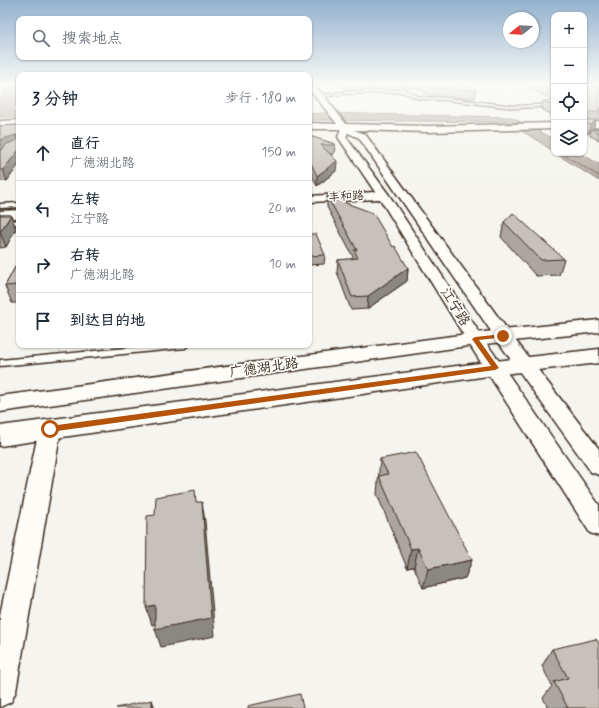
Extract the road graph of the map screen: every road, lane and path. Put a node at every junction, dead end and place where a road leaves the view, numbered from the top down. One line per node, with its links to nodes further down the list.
1 (336, 117): 7 (street)
2 (0, 125): 3 (street)
3 (16, 125)
4 (599, 125): 5 (street)
5 (587, 126)
6 (312, 127): 7 (street)
7 (343, 127): 9 (street); 9 (street); 10 (street, 江宁路); 19 (street, 江宁路)
8 (551, 127): 9 (street)
9 (535, 128)
10 (383, 195): 11 (street, 丰和路); 20 (street, 江宁路)
11 (312, 199)
12 (16, 205): 13 (lane)
13 (0, 206)
14 (16, 214): 15 (street)
15 (0, 215)
16 (16, 222): 17 (lane)
17 (0, 224)
18 (599, 326): 19 (main road, 广德湖北路)
19 (503, 336): 20 (main road, 广德湖北路); 24 (street, 江宁路)
20 (475, 339): 25 (street, 江宁路); 26 (main road, 广德湖北路)
21 (123, 348): 23 (lane)
22 (599, 356): 24 (main road)
23 (0, 363)
24 (525, 364): 25 (main road); 29 (street, 江宁路)
25 (495, 368): 27 (main road); 30 (street, 江宁路)
26 (0, 404)
27 (50, 429): 28 (main road); 31 (street)
28 (0, 436)
29 (599, 466)
30 (599, 525)
31 (0, 691)

